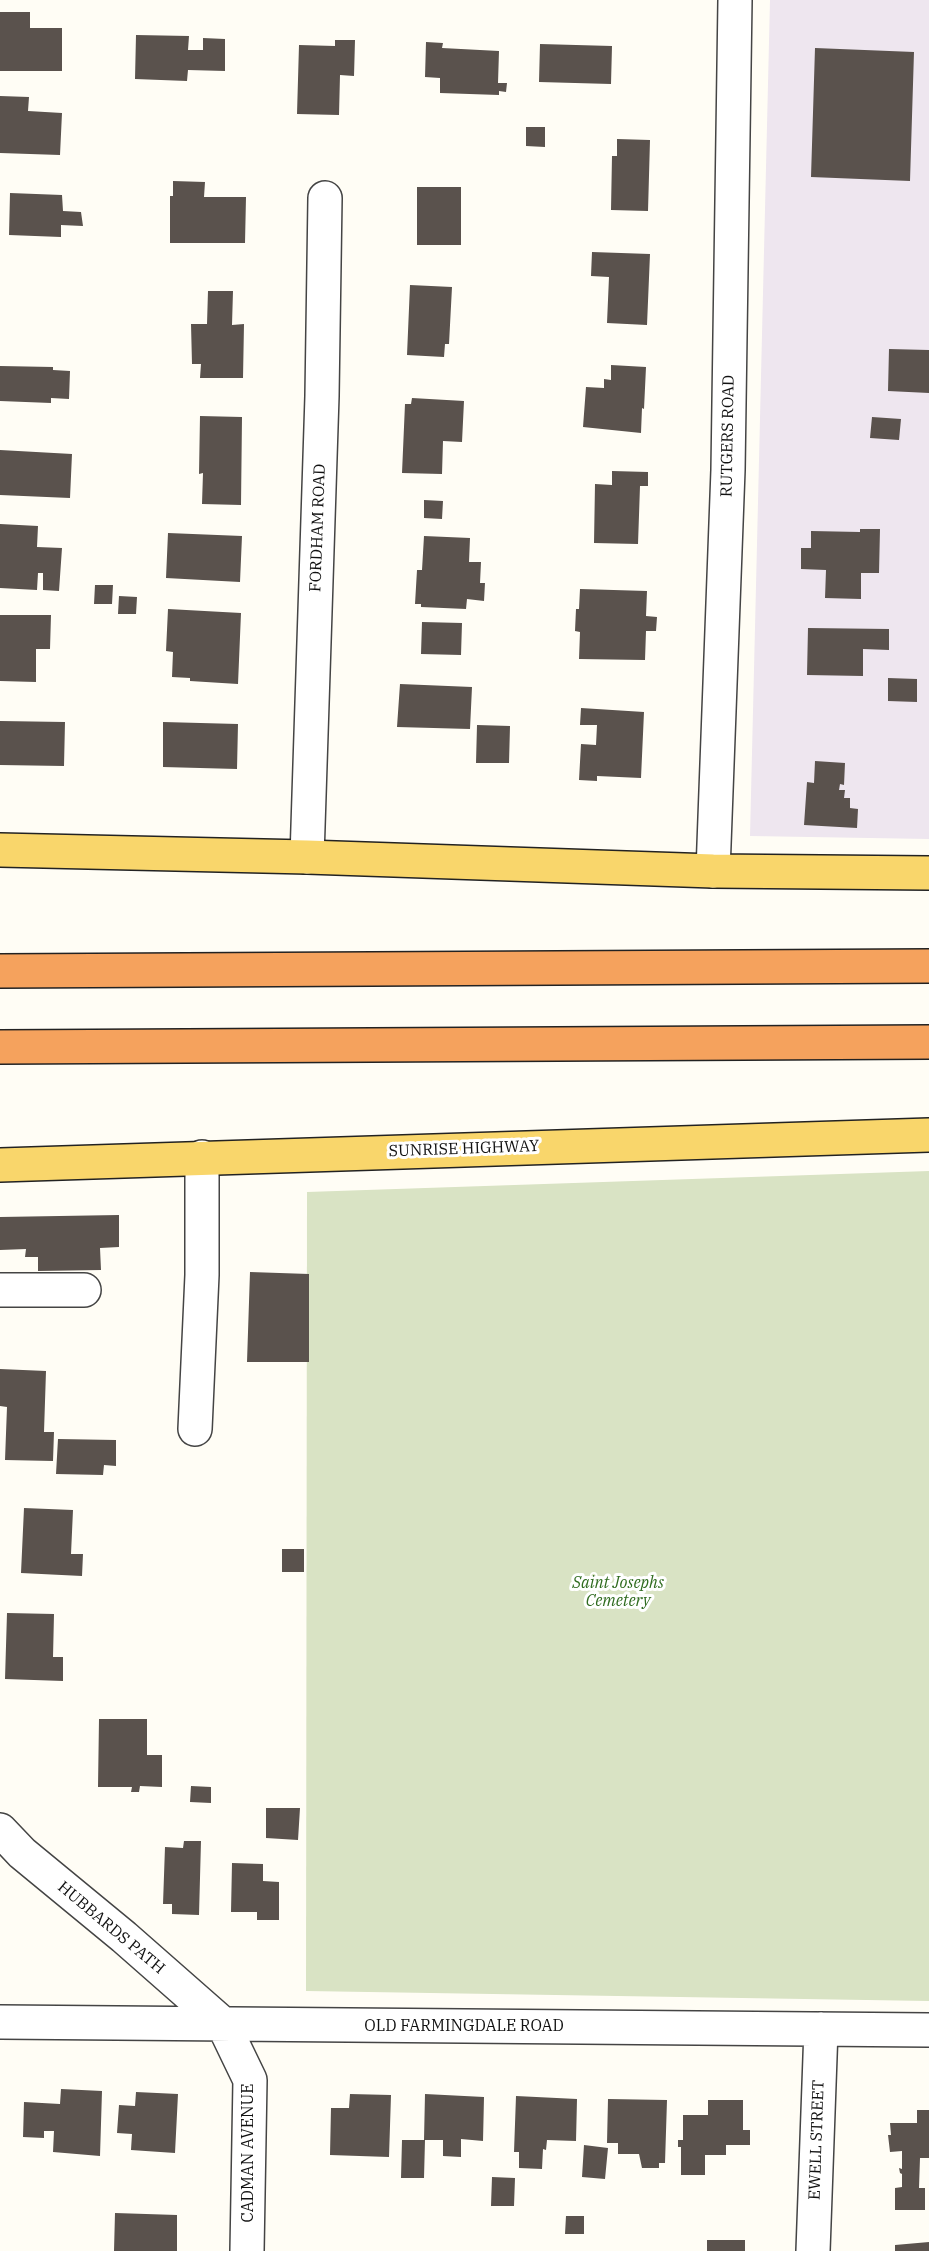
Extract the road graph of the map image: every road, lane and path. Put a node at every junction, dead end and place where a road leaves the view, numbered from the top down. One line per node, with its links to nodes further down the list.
1 (735, 0): 5 (street, RUTGERS ROAD)
2 (325, 198): 4 (street, FORDHAM ROAD)
3 (0, 850): 4 (main road)
4 (307, 857): 5 (main road)
5 (713, 871): 6 (main road)
6 (929, 873)
7 (929, 966): 8 (highway)
8 (0, 971)
9 (929, 1042): 10 (highway)
10 (0, 1047)
11 (929, 1135): 12 (main road, SUNRISE HIGHWAY)
12 (202, 1157): 13 (main road, SUNRISE HIGHWAY); 16 (street)
13 (0, 1165)
14 (0, 1290): 15 (street)
15 (84, 1290)
16 (195, 1429)
17 (0, 1830): 19 (street, HUBBARDS PATH)
18 (0, 2022): 19 (street, OLD FARMINGDALE ROAD)
19 (223, 2025): 20 (street, OLD FARMINGDALE ROAD); 22 (street, CADMAN AVENUE)
20 (821, 2029): 21 (street, OLD FARMINGDALE ROAD); 23 (street, EWELL STREET)
21 (929, 2030)
22 (247, 2251)
23 (813, 2251)

